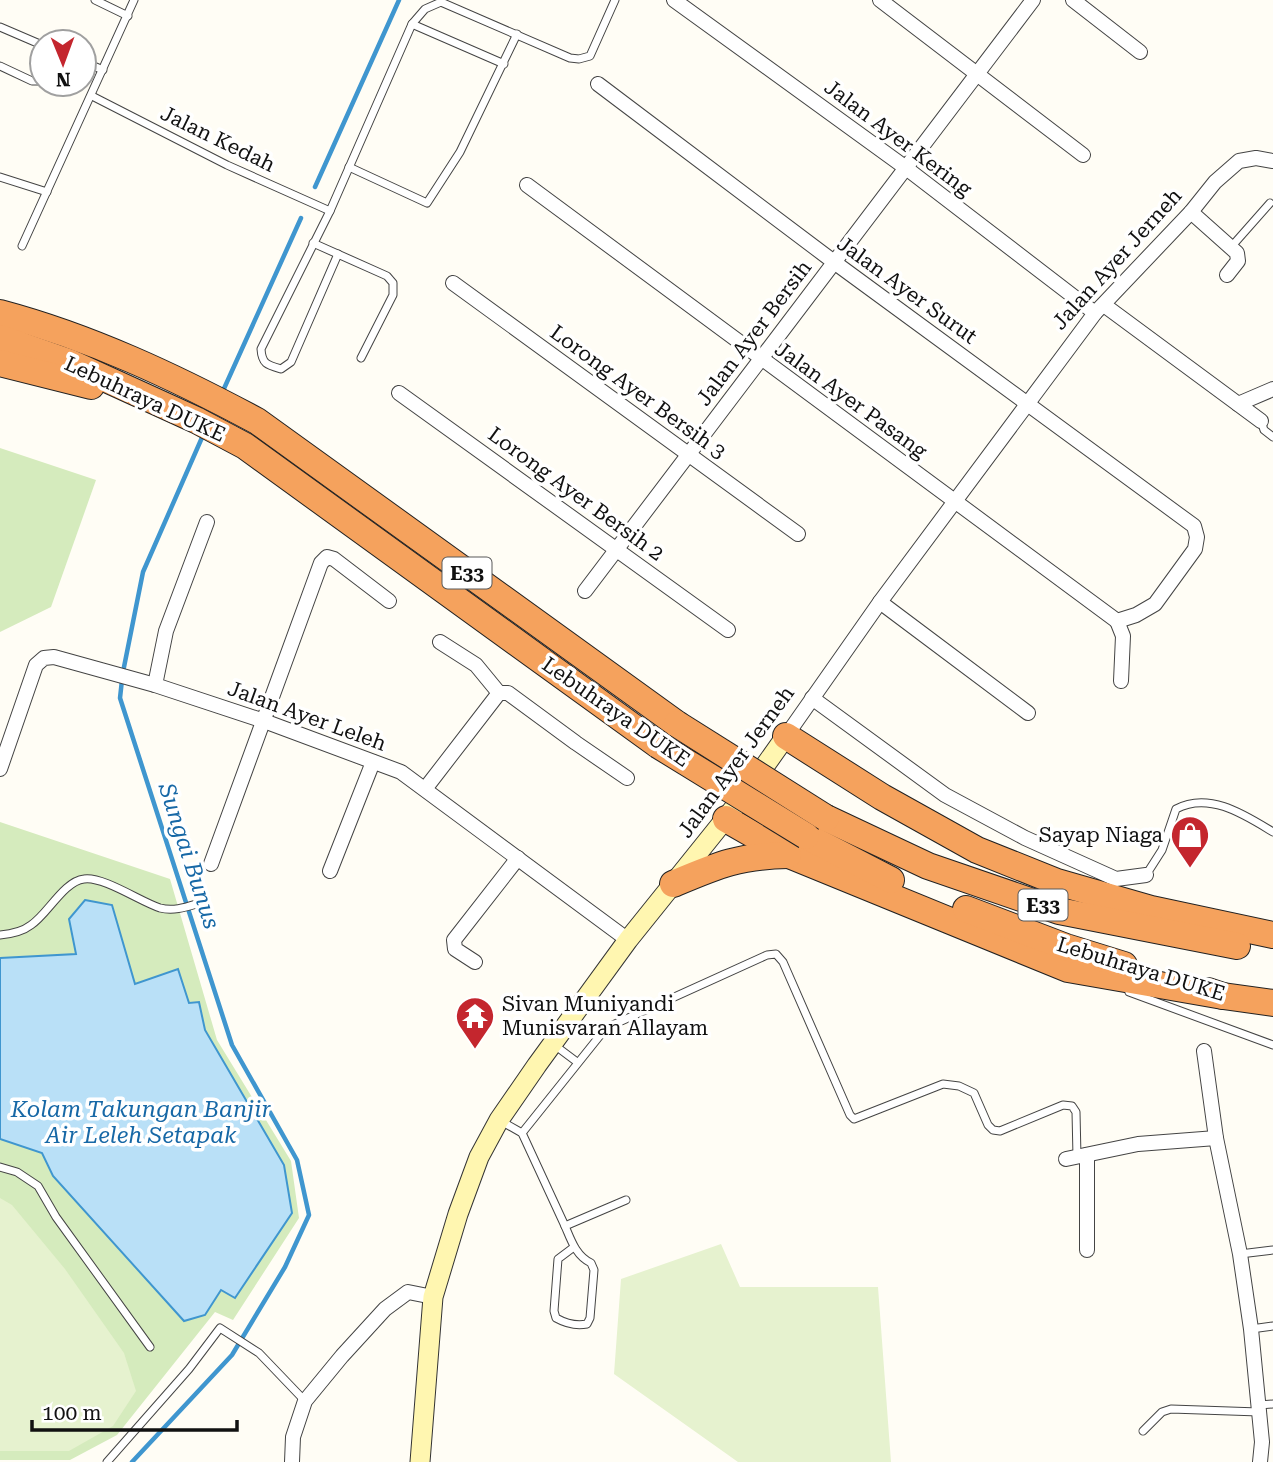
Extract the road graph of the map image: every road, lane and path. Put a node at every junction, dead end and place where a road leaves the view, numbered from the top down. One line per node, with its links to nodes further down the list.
1 (95, 0): 8 (lane)
2 (134, 0): 8 (lane)
3 (615, 0): 11 (lane)
4 (674, 0): 27 (street, Jalan Ayer Kering)
5 (880, 0): 18 (street)
6 (1033, 0): 18 (street, Jalan Ayer Bersih)
7 (1073, 0): 13 (street)
8 (128, 16): 17 (lane)
9 (412, 24): 11 (lane); 14 (lane); 26 (lane)
10 (0, 27): 12 (lane)
11 (517, 34): 14 (lane)
12 (28, 38)
13 (1140, 52)
14 (504, 64): 26 (lane)
15 (0, 66): 19 (lane)
16 (98, 68): 17 (lane)
17 (103, 70): 20 (lane)
18 (976, 75): 24 (street); 27 (street, Jalan Ayer Bersih)
19 (28, 79)
20 (98, 82)
21 (598, 84): 38 (street, Jalan Ayer Surut)
22 (91, 98): 30 (lane)
23 (96, 98): 32 (lane, Jalan Kedah)
24 (1083, 155)
25 (1273, 161): 33 (street, Jalan Ayer Jerneh)
26 (349, 167): 32 (lane)
27 (906, 168): 38 (street, Jalan Ayer Bersih); 42 (street, Jalan Ayer Kering)
28 (0, 177): 30 (lane)
29 (527, 185): 47 (street, Jalan Ayer Pasang)
30 (47, 192): 35 (lane)
31 (1270, 203): 36 (lane)
32 (330, 211): 34 (lane)
33 (1191, 212): 36 (street); 42 (street, Jalan Ayer Jerneh)
34 (313, 243): 37 (lane); 37 (lane)
35 (22, 246)
36 (1232, 246): 39 (street)
37 (338, 254): 46 (lane)
38 (834, 262): 47 (street, Jalan Ayer Bersih); 52 (street, Jalan Ayer Surut)
39 (1227, 275)
40 (453, 283): 56 (street, Lorong Ayer Bersih 3)
41 (0, 296): 45 (highway)
42 (1100, 309): 52 (street, Jalan Ayer Jerneh); 53 (street, Jalan Ayer Kering)
43 (0, 313): 45 (highway, Lebuhraya DUKE / E33)
44 (0, 338): 51 (highway, Lebuhraya DUKE / E33)
45 (121, 354): 90 (highway, Lebuhraya DUKE / E33, bridge)
46 (361, 358)
47 (760, 359): 56 (street, Jalan Ayer Bersih); 57 (street, Jalan Ayer Pasang)
48 (0, 363): 51 (highway)
49 (1273, 389): 53 (street)
50 (399, 393): 60 (street, Lorong Ayer Bersih 2)
51 (157, 403): 80 (highway, Lebuhraya DUKE / E33, bridge)
52 (1026, 404): 57 (street, Jalan Ayer Jerneh); 64 (street, Jalan Ayer Surut)
53 (1238, 404): 54 (street, Jalan Ayer Kering)
54 (1261, 421): 55 (lane)
55 (1273, 437)
56 (688, 454): 59 (street, Lorong Ayer Bersih 3); 60 (street, Jalan Ayer Bersih)
57 (954, 501): 63 (street, Jalan Ayer Jerneh); 64 (street, Jalan Ayer Pasang)
58 (207, 522): 68 (street)
59 (798, 534)
60 (617, 549): 61 (street, Jalan Ayer Bersih); 65 (street, Lorong Ayer Bersih 2)
61 (585, 591)
62 (389, 601): 72 (street)
63 (880, 602): 70 (street, Jalan Ayer Jerneh); 71 (street)
64 (1117, 621): 67 (street)
65 (728, 629)
66 (440, 642): 69 (street)
67 (1121, 681)
68 (156, 685): 72 (street, Jalan Ayer Leleh); 75 (street, Jalan Ayer Leleh)
69 (499, 693): 76 (street); 77 (street)
70 (812, 698): 73 (street, Jalan Ayer Jerneh); 84 (street)
71 (1028, 713)
72 (264, 721): 74 (street, Jalan Ayer Leleh); 82 (street)
73 (786, 736): 78 (main road, Jalan Ayer Jerneh); 88 (highway)
74 (373, 762): 77 (street, Jalan Ayer Leleh); 83 (street)
75 (0, 769)
76 (627, 778)
77 (425, 789): 81 (street, Jalan Ayer Leleh)
78 (726, 819): 80 (highway); 85 (main road, Jalan Ayer Jerneh)
79 (1273, 832): 84 (lane)
80 (797, 845): 85 (highway); 92 (highway); 93 (highway, Lebuhraya DUKE / E33)
81 (518, 858): 89 (street, Jalan Ayer Leleh); 91 (street)
82 (211, 864)
83 (330, 871)
84 (1146, 875)
85 (673, 884): 89 (main road, Jalan Ayer Jerneh)
86 (203, 902): 87 (lane)
87 (0, 935)
88 (1273, 935)
89 (628, 940): 95 (main road, Jalan Ayer Jerneh)
90 (1273, 953)
91 (475, 962)
92 (1068, 969): 93 (highway); 96 (lane)
93 (1223, 996): 94 (highway, Lebuhraya DUKE / E33)
94 (1273, 1003)
95 (552, 1043): 98 (lane); 99 (main road, Jalan Ayer Jerneh)
96 (1273, 1045)
97 (1204, 1051): 101 (street)
98 (577, 1062): 100 (lane); 102 (lane)
99 (499, 1120): 100 (lane); 110 (main road, Jalan Ayer Jerneh)
100 (522, 1133): 105 (lane)
101 (1216, 1138): 102 (street); 109 (street)
102 (1077, 1157): 107 (street)
103 (0, 1167): 113 (lane)
104 (626, 1200): 105 (lane)
105 (565, 1226): 106 (lane)
106 (574, 1247): 106 (lane)
107 (1087, 1250)
108 (1273, 1251): 109 (lane)
109 (1240, 1254): 112 (street)
110 (433, 1297): 114 (street); 120 (main road, Jalan Ayer Jerneh)
111 (1273, 1326): 112 (lane)
112 (1251, 1329): 115 (street)
113 (150, 1347)
114 (305, 1401): 118 (lane); 119 (street)
115 (1264, 1407): 116 (lane); 117 (street)
116 (1143, 1431)
117 (1268, 1444): 121 (street)
118 (107, 1462)
119 (292, 1462)
120 (420, 1462)
121 (1261, 1462)

